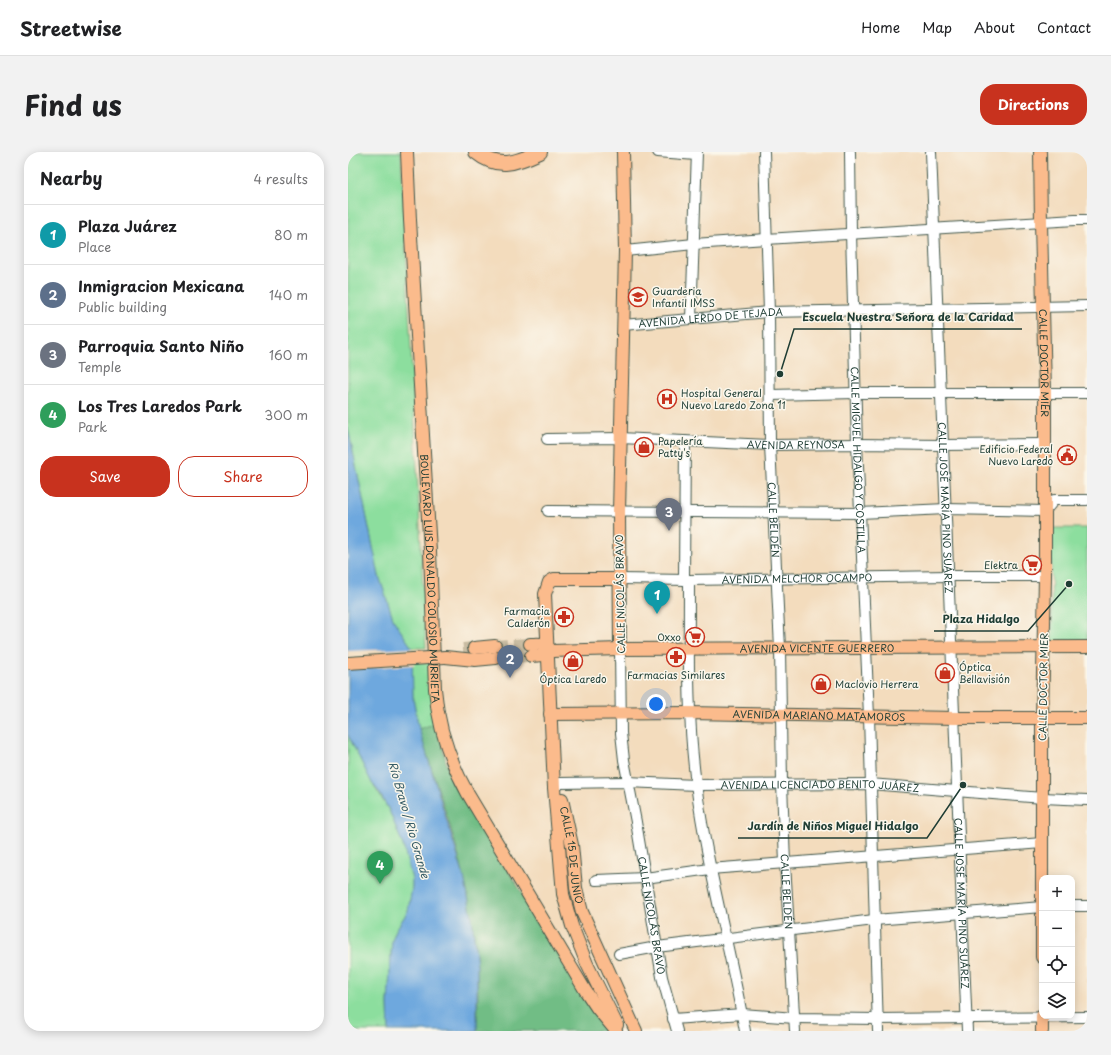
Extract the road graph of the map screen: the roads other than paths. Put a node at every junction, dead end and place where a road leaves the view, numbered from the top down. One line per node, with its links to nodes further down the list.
1 (407, 152): 100 (main road, BOULEVARD LUIS DONALDO COLOSIO MURRIETA)
2 (476, 152): 3 (highway)
3 (540, 152)
4 (623, 152): 17 (main road, CALLE NICOLÁS BRAVO)
5 (658, 152): 10 (street)
6 (764, 152): 15 (street, CALLE BELDÉN)
7 (850, 152): 14 (street, CALLE MIGUEL HIDALGO Y COSTILLA)
8 (931, 152): 13 (street, CALLE JOSÉ MARÍA PINO SUÁREZ)
9 (1040, 152): 12 (main road, CALLE DOCTOR MIER)
10 (697, 154): 16 (street)
11 (1087, 220): 12 (street)
12 (1040, 222): 13 (street); 18 (main road, CALLE DOCTOR MIER)
13 (934, 229): 14 (street); 20 (street, CALLE JOSÉ MARÍA PINO SUÁREZ)
14 (851, 233): 15 (street); 21 (street, CALLE MIGUEL HIDALGO Y COSTILLA)
15 (766, 239): 16 (street); 22 (street, CALLE BELDÉN)
16 (694, 244): 17 (street); 23 (street)
17 (625, 250): 24 (main road, CALLE NICOLÁS BRAVO)
18 (1044, 306): 19 (street, AVENIDA LERDO DE TEJADA); 20 (street, AVENIDA LERDO DE TEJADA); 25 (main road, CALLE DOCTOR MIER)
19 (1087, 306)
20 (938, 308): 21 (street, AVENIDA LERDO DE TEJADA); 28 (street, CALLE JOSÉ MARÍA PINO SUÁREZ)
21 (853, 310): 22 (street, AVENIDA LERDO DE TEJADA); 26 (street, CALLE MIGUEL HIDALGO Y COSTILLA)
22 (768, 312): 23 (street, AVENIDA LERDO DE TEJADA); 29 (street, CALLE BELDÉN)
23 (691, 319): 24 (street, AVENIDA LERDO DE TEJADA)
24 (623, 324): 30 (main road, CALLE NICOLÁS BRAVO)
25 (1045, 392): 27 (street); 28 (street); 34 (main road, CALLE DOCTOR MIER)
26 (856, 393): 28 (street); 29 (street); 33 (street, CALLE MIGUEL HIDALGO Y COSTILLA)
27 (1087, 393)
28 (941, 394): 36 (street, CALLE JOSÉ MARÍA PINO SUÁREZ)
29 (770, 395): 35 (street, CALLE BELDÉN)
30 (620, 438): 31 (street, AVENIDA REYNOSA); 32 (street, AVENIDA REYNOSA); 41 (main road, CALLE NICOLÁS BRAVO)
31 (547, 439)
32 (685, 441): 35 (street, AVENIDA REYNOSA); 42 (street)
33 (857, 444): 35 (street, AVENIDA REYNOSA); 36 (street, AVENIDA REYNOSA); 44 (street, CALLE MIGUEL HIDALGO Y COSTILLA)
34 (1045, 444): 36 (street, AVENIDA REYNOSA); 40 (main road, CALLE DOCTOR MIER)
35 (770, 445): 43 (street, CALLE BELDÉN)
36 (943, 445): 38 (street, CALLE JOSÉ MARÍA PINO SUÁREZ)
37 (1087, 500): 40 (street)
38 (946, 510): 40 (street); 44 (street); 45 (street, CALLE JOSÉ MARÍA PINO SUÁREZ)
39 (548, 511): 41 (street)
40 (1046, 511): 46 (main road, CALLE DOCTOR MIER)
41 (619, 512): 42 (street); 49 (main road, CALLE NICOLÁS BRAVO)
42 (685, 512): 43 (street); 50 (street)
43 (773, 512): 44 (street); 48 (street, CALLE BELDÉN)
44 (860, 513): 47 (street, CALLE MIGUEL HIDALGO Y COSTILLA)
45 (949, 576): 46 (street, AVENIDA MELCHOR OCAMPO); 47 (street, AVENIDA MELCHOR OCAMPO); 56 (street, CALLE JOSÉ MARÍA PINO SUÁREZ)
46 (1045, 576): 57 (main road, CALLE DOCTOR MIER)
47 (862, 577): 48 (street, AVENIDA MELCHOR OCAMPO); 52 (street, CALLE MIGUEL HIDALGO Y COSTILLA)
48 (776, 578): 50 (street, AVENIDA MELCHOR OCAMPO); 55 (street, CALLE BELDÉN)
49 (620, 579): 50 (street, AVENIDA MELCHOR OCAMPO); 51 (main road, AVENIDA MELCHOR OCAMPO); 58 (main road, CALLE NICOLÁS BRAVO)
50 (686, 580): 54 (street)
51 (549, 582): 60 (main road, CALLE 15 DE JUNIO)
52 (866, 647): 55 (main road, AVENIDA VICENTE GUERRERO); 56 (main road, AVENIDA VICENTE GUERRERO); 68 (street, CALLE MIGUEL HIDALGO Y COSTILLA)
53 (1087, 647): 57 (main road, AVENIDA VICENTE GUERRERO)
54 (689, 648): 55 (main road, AVENIDA VICENTE GUERRERO); 58 (main road, AVENIDA VICENTE GUERRERO); 64 (street)
55 (780, 648): 67 (street, CALLE BELDÉN)
56 (952, 648): 57 (main road, AVENIDA VICENTE GUERRERO); 69 (street, CALLE JOSÉ MARÍA PINO SUÁREZ)
57 (1044, 648): 71 (main road, CALLE DOCTOR MIER)
58 (620, 649): 60 (main road, AVENIDA VICENTE GUERRERO); 66 (street, CALLE NICOLÁS BRAVO)
59 (530, 650): 60 (main road, AVENIDA VICENTE GUERRERO)
60 (549, 650): 65 (main road, CALLE 15 DE JUNIO)
61 (445, 654): 61 (main road); 62 (main road); 63 (main road, bridge)
62 (348, 656)
63 (348, 663)
64 (689, 713): 66 (main road, AVENIDA MARIANO MATAMOROS); 67 (main road, AVENIDA MARIANO MATAMOROS); 76 (street)
65 (553, 714): 66 (main road, AVENIDA MARIANO MATAMOROS); 75 (main road, CALLE 15 DE JUNIO)
66 (621, 714): 72 (street, CALLE NICOLÁS BRAVO)
67 (782, 714): 68 (main road, AVENIDA MARIANO MATAMOROS); 73 (street, CALLE BELDÉN)
68 (869, 716): 69 (main road, AVENIDA MARIANO MATAMOROS); 74 (street, CALLE MIGUEL HIDALGO Y COSTILLA)
69 (955, 718): 71 (main road, AVENIDA MARIANO MATAMOROS); 77 (street, CALLE JOSÉ MARÍA PINO SUÁREZ)
70 (1087, 718): 71 (main road, AVENIDA MARIANO MATAMOROS)
71 (1042, 719): 78 (main road, CALLE DOCTOR MIER)
72 (627, 782): 75 (street, AVENIDA LICENCIADO BENITO JUÁREZ); 76 (street, AVENIDA LICENCIADO BENITO JUÁREZ); 86 (street, CALLE NICOLÁS BRAVO)
73 (782, 784): 74 (street, AVENIDA LICENCIADO BENITO JUÁREZ); 76 (street, AVENIDA LICENCIADO BENITO JUÁREZ); 83 (street, CALLE BELDÉN)
74 (870, 784): 77 (street, AVENIDA LICENCIADO BENITO JUÁREZ); 82 (street, CALLE MIGUEL HIDALGO Y COSTILLA)
75 (557, 785): 99 (main road, CALLE 15 DE JUNIO); 112 (main road, CALLE 15 DE JUNIO)
76 (696, 785): 84 (street)
77 (958, 791): 78 (street, AVENIDA LICENCIADO BENITO JUÁREZ); 81 (street, CALLE JOSÉ MARÍA PINO SUÁREZ)
78 (1043, 798): 79 (street, AVENIDA LICENCIADO BENITO JUÁREZ); 80 (main road, CALLE DOCTOR MIER)
79 (1087, 800)
80 (1042, 843): 81 (street); 85 (main road, CALLE DOCTOR MIER)
81 (960, 849): 82 (street); 92 (street, CALLE JOSÉ MARÍA PINO SUÁREZ)
82 (872, 856): 83 (street); 93 (street, CALLE MIGUEL HIDALGO Y COSTILLA)
83 (785, 863): 84 (street); 94 (street, CALLE BELDÉN)
84 (710, 869): 86 (street); 95 (street)
85 (1042, 875)
86 (645, 878): 87 (street); 97 (street, CALLE NICOLÁS BRAVO)
87 (596, 880)
88 (1075, 906): 89 (street)
89 (1087, 906)
90 (1039, 907): 92 (street)
91 (1042, 911): 96 (main road, CALLE DOCTOR MIER)
92 (963, 912): 93 (street); 106 (street, CALLE JOSÉ MARÍA PINO SUÁREZ)
93 (874, 920): 94 (street); 108 (street, CALLE MIGUEL HIDALGO Y COSTILLA)
94 (789, 931): 95 (street); 105 (street, CALLE BELDÉN)
95 (726, 939): 97 (street); 101 (street)
96 (1042, 947)
97 (657, 948): 98 (street); 107 (street, CALLE NICOLÁS BRAVO)
98 (618, 954)
99 (587, 964): 100 (main road); 111 (main road, CALLE 15 DE JUNIO)
100 (574, 971): 110 (main road, BOULEVARD LUIS DONALDO COLOSIO MURRIETA)
101 (742, 1014): 105 (street); 107 (street); 114 (street)
102 (1039, 1016): 106 (street)
103 (1075, 1017): 104 (street)
104 (1087, 1017)
105 (795, 1018): 108 (street); 115 (street, CALLE BELDÉN)
106 (967, 1018): 108 (street); 117 (street, CALLE JOSÉ MARÍA PINO SUÁREZ)
107 (673, 1019): 113 (street, CALLE NICOLÁS BRAVO)
108 (878, 1019): 116 (street, CALLE MIGUEL HIDALGO Y COSTILLA)
109 (1042, 1019): 118 (main road)
110 (616, 1031)
111 (620, 1031)
112 (636, 1031)
113 (677, 1031)
114 (745, 1031)
115 (795, 1031)
116 (878, 1031)
117 (967, 1031)
118 (1042, 1031)

